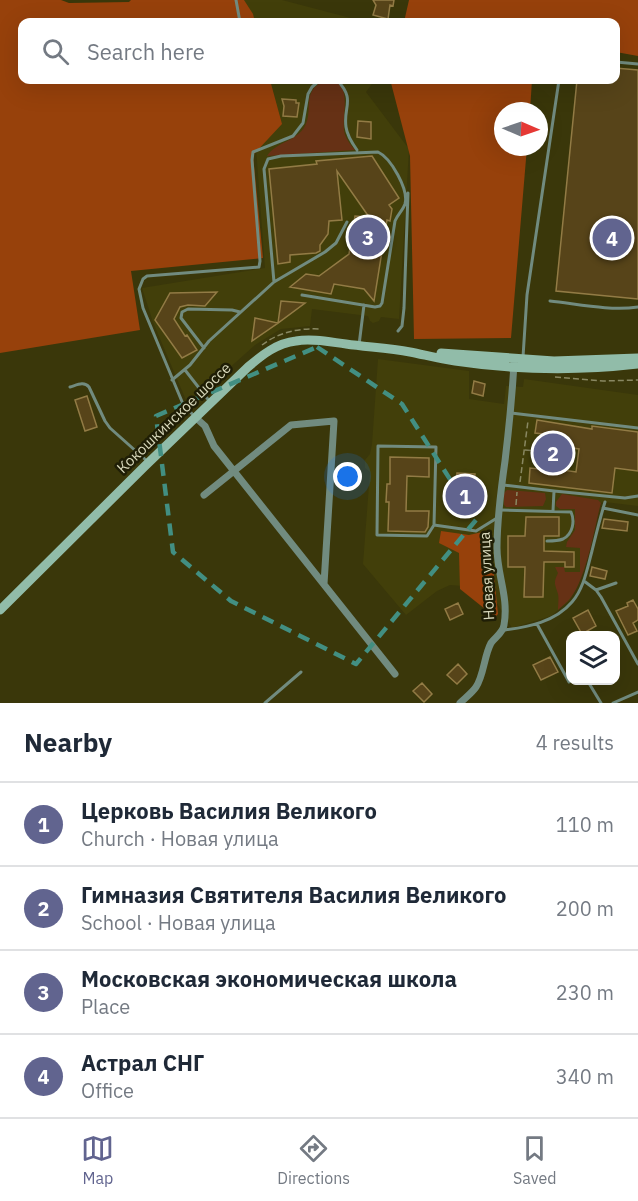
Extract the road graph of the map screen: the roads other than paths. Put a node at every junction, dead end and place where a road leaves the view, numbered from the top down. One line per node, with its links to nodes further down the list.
1 (236, 0): 2 (lane)
2 (239, 18)
3 (620, 62): 4 (lane)
4 (638, 64)
5 (315, 84): 26 (lane)
6 (340, 84): 8 (lane)
7 (558, 84): 23 (lane)
8 (357, 150)
9 (408, 193): 17 (lane)
10 (347, 222): 11 (lane)
11 (274, 282): 14 (lane); 16 (lane)
12 (302, 295): 14 (lane)
13 (550, 301): 15 (lane)
14 (364, 305): 18 (lane)
15 (638, 307)
16 (240, 312): 19 (lane); 19 (lane)
17 (398, 331)
18 (359, 346): 23 (main road, Кокошкинское шоссе); 28 (main road, Кокошкинское шоссе)
19 (204, 348): 25 (lane)
20 (638, 353): 22 (main road)
21 (638, 358): 22 (main road)
22 (595, 360): 23 (main road)
23 (517, 361): 24 (main road); 29 (street, Новая улица)
24 (638, 364)
25 (185, 370): 26 (lane); 28 (lane)
26 (172, 380): 30 (lane)
27 (70, 387): 32 (lane)
28 (211, 403): 30 (main road, Кокошкинское шоссе)
29 (511, 413): 31 (lane); 34 (street, Новая улица)
30 (196, 418): 32 (main road, Кокошкинское шоссе); 33 (street)
31 (638, 428)
32 (148, 462): 49 (main road, Кокошкинское шоссе)
33 (234, 471): 36 (street); 47 (street); 47 (street)
34 (502, 485): 35 (lane); 41 (street, Новая улица)
35 (554, 491): 37 (lane); 40 (lane)
36 (204, 495)
37 (638, 496)
38 (604, 502): 39 (lane)
39 (603, 508): 42 (lane); 45 (lane)
40 (553, 511): 41 (lane); 44 (lane)
41 (499, 513): 43 (lane); 51 (street, Новая улица)
42 (638, 515)
43 (434, 525): 43 (lane)
44 (547, 541)
45 (584, 581): 48 (lane); 50 (lane)
46 (616, 583): 48 (lane)
47 (324, 584): 54 (street)
48 (596, 590): 52 (lane)
49 (0, 610)
50 (537, 624): 51 (lane); 55 (lane)
51 (503, 630): 59 (street, Новая улица)
52 (638, 664)
53 (301, 672): 58 (lane)
54 (395, 674)
55 (566, 677)
56 (590, 685): 60 (lane)
57 (638, 692): 61 (lane)
58 (266, 703)
59 (460, 703)
60 (601, 703)
61 (613, 703)

